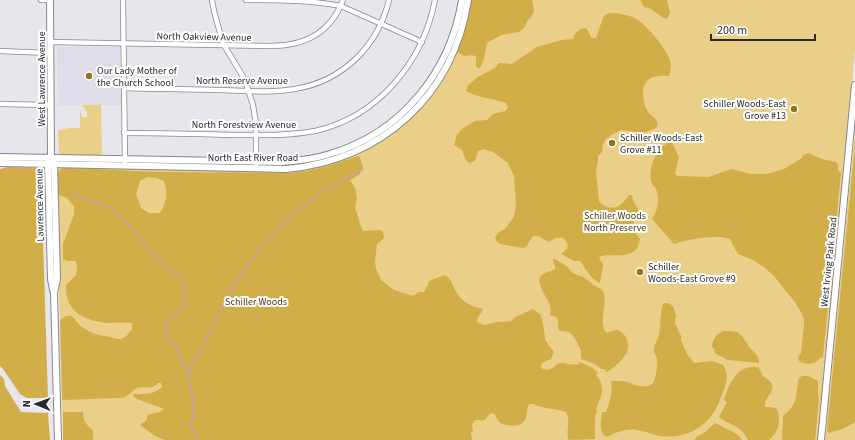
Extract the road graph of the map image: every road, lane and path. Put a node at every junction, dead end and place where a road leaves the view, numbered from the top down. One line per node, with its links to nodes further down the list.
1 (41, 0): 2 (street)
2 (50, 0): 13 (main road, West Lawrence Avenue)
3 (123, 0): 15 (street)
4 (212, 0): 16 (street)
5 (246, 0): 11 (street)
6 (343, 0): 11 (street, North Oakview Avenue)
7 (389, 0): 12 (street, North Reserve Avenue)
8 (435, 0): 14 (street, North Forestview Avenue)
9 (462, 0): 30 (main road, North East River Road)
10 (468, 0): 30 (main road, North East River Road)
11 (341, 6): 12 (street); 16 (street, North Oakview Avenue)
12 (381, 23): 14 (street); 21 (street, North Reserve Avenue)
13 (50, 42): 15 (street, North Oakview Avenue); 18 (main road, West Lawrence Avenue)
14 (422, 42): 25 (street, North Forestview Avenue)
15 (124, 43): 16 (street, North Oakview Avenue); 20 (street)
16 (224, 45): 21 (street)
17 (0, 51): 18 (street)
18 (50, 52): 23 (main road, West Lawrence Avenue)
19 (855, 86): 32 (main road, West Irving Park Road)
20 (124, 88): 21 (street, North Reserve Avenue); 24 (street)
21 (248, 91): 25 (street)
22 (0, 104): 23 (street)
23 (51, 105): 27 (main road, West Lawrence Avenue)
24 (124, 133): 25 (street, North Forestview Avenue); 28 (street)
25 (256, 135): 30 (street)
26 (0, 157): 27 (main road, North East River Road)
27 (51, 162): 28 (main road, North East River Road); 29 (main road, North East River Road); 31 (main road, Lawrence Avenue)
28 (125, 162): 30 (main road, North East River Road)
29 (0, 163)
30 (256, 165)
31 (58, 440)
32 (821, 440)

